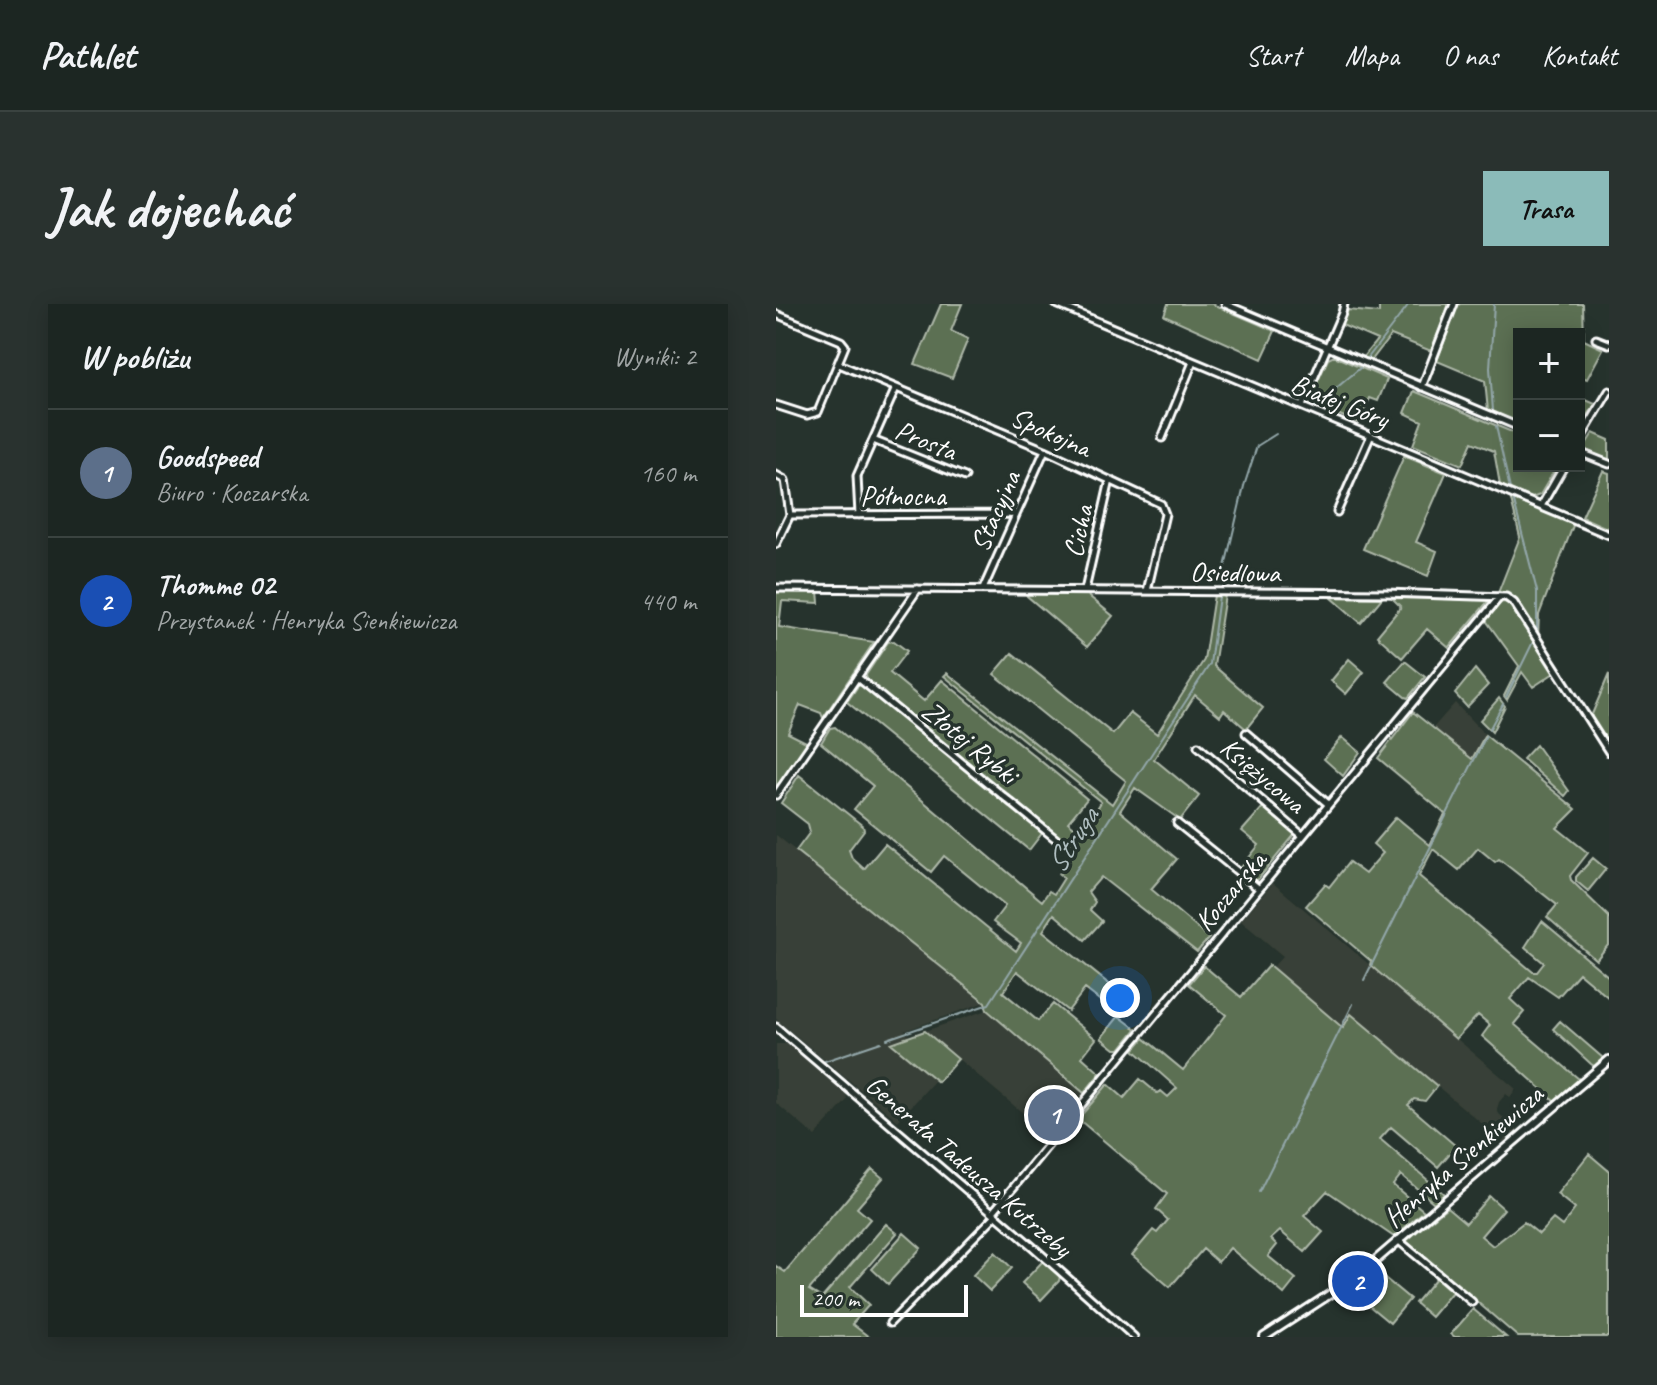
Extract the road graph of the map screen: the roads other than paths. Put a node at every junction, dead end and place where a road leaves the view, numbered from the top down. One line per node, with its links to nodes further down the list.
1 (1056, 304): 9 (street, Białej Góry)
2 (1225, 304): 8 (street)
3 (1344, 304): 8 (street)
4 (1454, 304): 11 (street)
5 (776, 314): 10 (street)
6 (1596, 339): 7 (street)
7 (1609, 344)
8 (1328, 348): 11 (street); 15 (street)
9 (1193, 362): 15 (street, Białej Góry); 19 (street)
10 (839, 364): 12 (street, Spokojna); 14 (street)
11 (1422, 387): 16 (street)
12 (896, 388): 20 (street); 21 (street, Spokojna)
13 (1609, 391): 17 (street)
14 (776, 405)
15 (1302, 407): 18 (street, Białej Góry)
16 (1513, 425)
17 (1585, 431)
18 (1371, 435): 28 (street, Białej Góry); 29 (street)
19 (1162, 438)
20 (873, 440): 26 (street, Prosta); 32 (street)
21 (1045, 450): 27 (street, Spokojna); 30 (street, Stacyjna)
22 (1585, 454): 23 (street)
23 (1609, 464)
24 (1561, 472): 28 (street)
25 (776, 475): 31 (street)
26 (965, 477)
27 (1110, 480): 38 (street, Cicha); 39 (street, Spokojna)
28 (1541, 506): 33 (street, Białej Góry)
29 (1337, 512)
30 (1016, 514): 32 (street, Północna); 37 (street, Stacyjna)
31 (790, 515): 32 (street, Północna); 34 (street)
32 (859, 515)
33 (1609, 535)
34 (776, 544)
35 (776, 588): 36 (street, Osiedlowa)
36 (918, 588): 37 (street, Osiedlowa); 41 (street)
37 (983, 589): 38 (street, Osiedlowa)
38 (1085, 590): 39 (street, Osiedlowa)
39 (1147, 591): 40 (street, Osiedlowa)
40 (1500, 597): 44 (street); 46 (street, Koczarska)
41 (857, 677): 45 (street); 49 (street, Złotej Rybki)
42 (1246, 733): 46 (street)
43 (1198, 746): 48 (street, Księżycowa)
44 (1609, 752)
45 (777, 791)
46 (1328, 804): 48 (street, Koczarska)
47 (1177, 823): 50 (street)
48 (1302, 835): 50 (street, Koczarska)
49 (1056, 839)
50 (1258, 888): 53 (street, Koczarska)
51 (776, 1027): 53 (street, Generała Tadeusza Kutrzeby)
52 (1609, 1060): 54 (street, Henryka Sienkiewicza)
53 (994, 1213): 56 (street, Koczarska); 57 (street, Generała Tadeusza Kutrzeby)
54 (1398, 1240): 55 (street); 58 (street, Henryka Sienkiewicza)
55 (1472, 1302)
56 (890, 1323)
57 (1134, 1337)
58 (1264, 1337)

